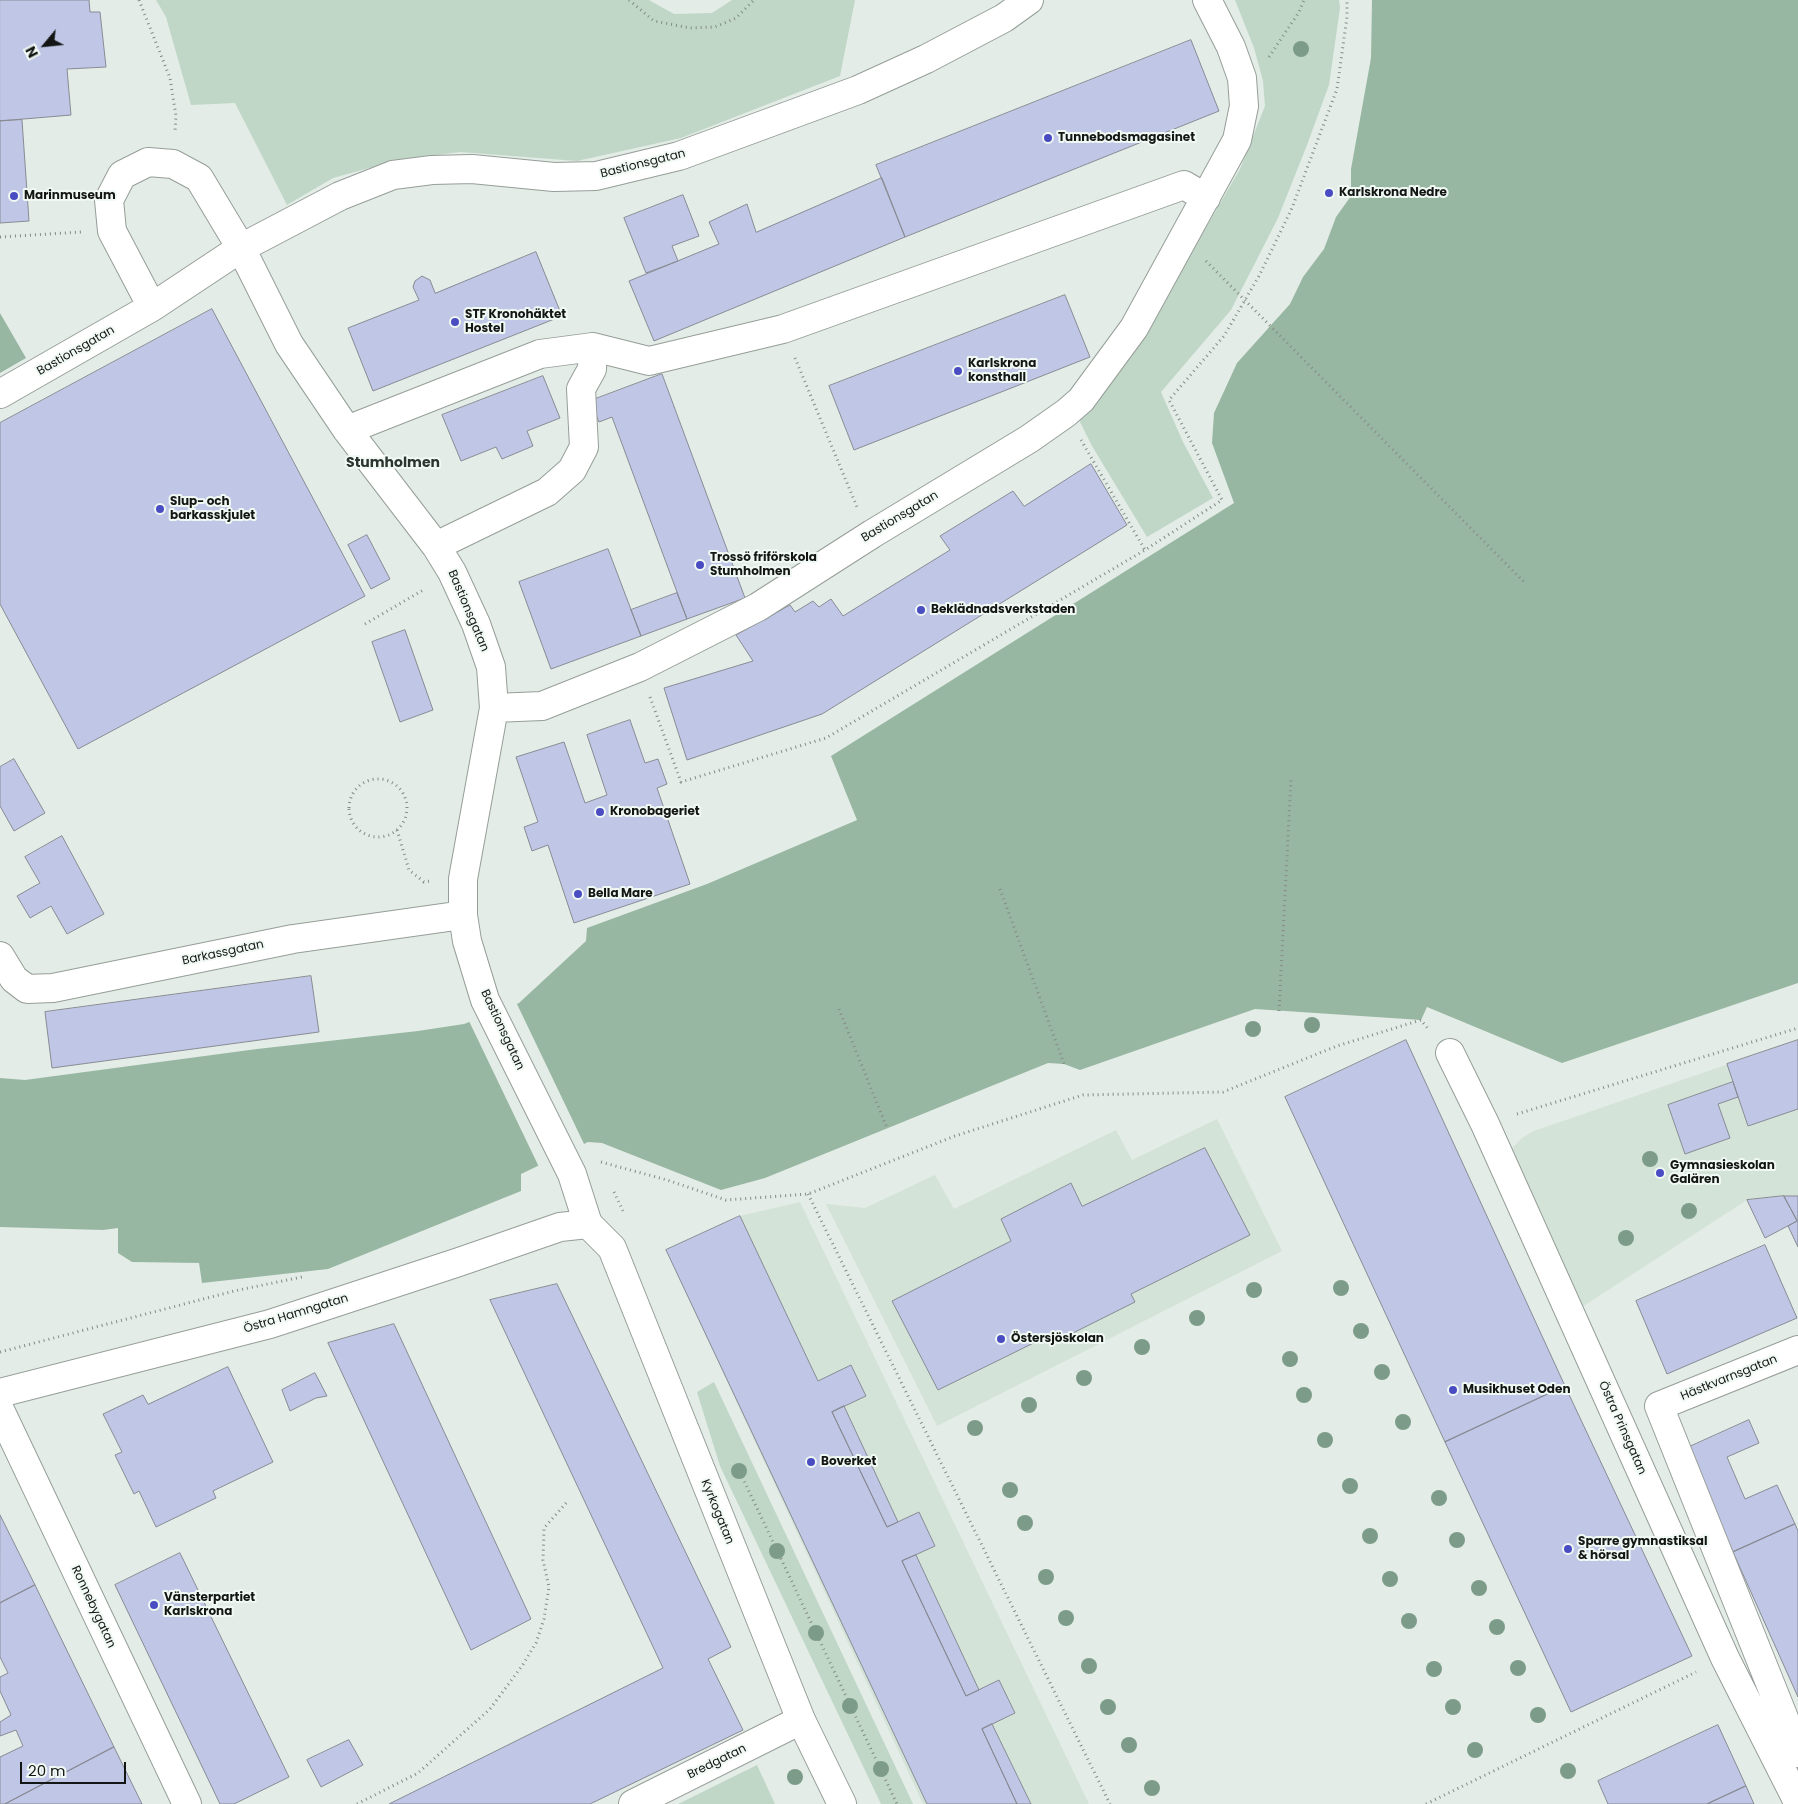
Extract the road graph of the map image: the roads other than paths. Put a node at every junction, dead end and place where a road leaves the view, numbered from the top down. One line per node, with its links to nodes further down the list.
1 (1029, 0): 4 (street, Bastionsgatan)
2 (1207, 0): 3 (street, Bastionsgatan)
3 (1206, 198): 6 (street); 10 (street, Bastionsgatan)
4 (241, 248): 5 (street, Bastionsgatan); 5 (street, Bastionsgatan); 8 (street, Bastionsgatan)
5 (152, 307): 7 (street, Bastionsgatan)
6 (592, 347): 8 (street); 9 (street)
7 (0, 394)
8 (347, 430): 9 (street, Bastionsgatan)
9 (436, 546): 10 (street, Bastionsgatan)
10 (494, 708): 11 (street, Bastionsgatan)
11 (464, 915): 12 (street, Barkassgatan); 14 (street, Bastionsgatan)
12 (0, 956)
13 (1450, 1053): 20 (street, Östra Prinsgatan)
14 (588, 1224): 16 (street, Östra Hamngatan); 18 (street, Kyrkogatan)
15 (1798, 1350): 19 (street, Hästkvarnsgatan)
16 (0, 1393)
17 (0, 1410): 22 (street, Ronnebygatan)
18 (801, 1720): 21 (street, Kyrkogatan); 23 (street, Bredgatan)
19 (1798, 1753)
20 (1798, 1802)
21 (839, 1803)
22 (187, 1804)
23 (633, 1804)

